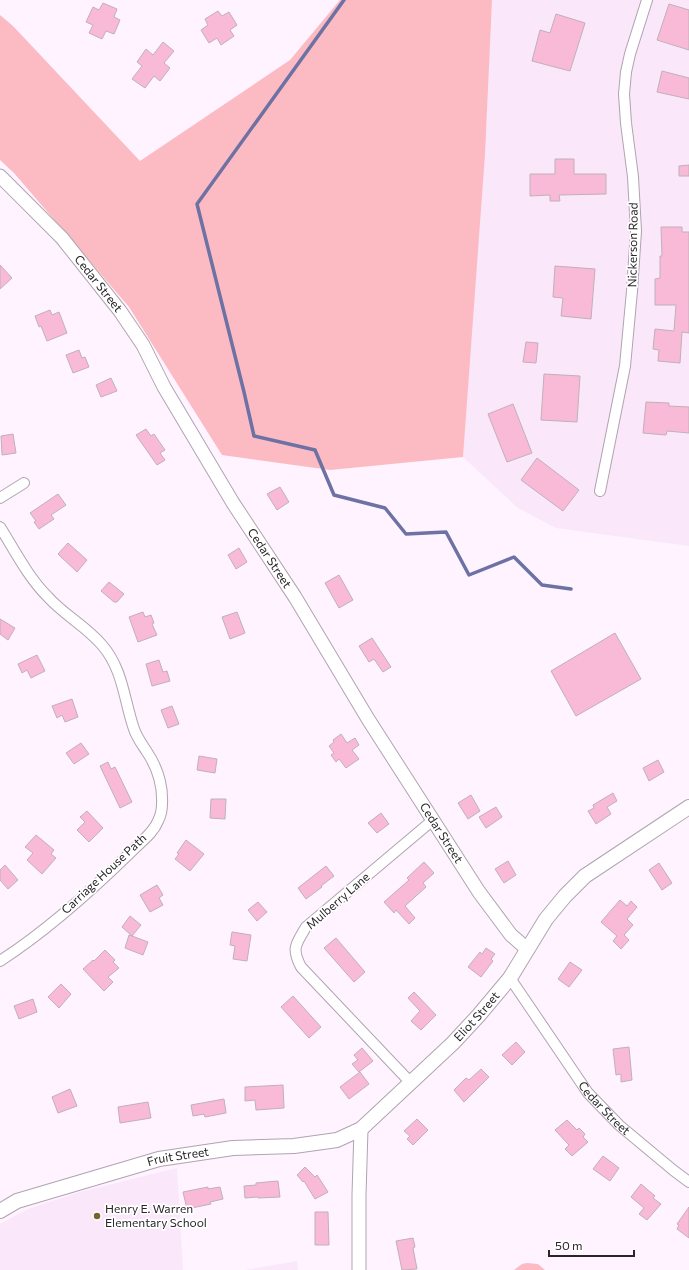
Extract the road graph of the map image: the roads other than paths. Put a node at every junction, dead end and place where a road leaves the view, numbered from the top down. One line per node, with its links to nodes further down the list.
1 (647, 0): 4 (street, Nickerson Road)
2 (0, 176): 8 (street, Cedar Street)
3 (24, 483): 5 (street)
4 (600, 491)
5 (0, 498)
6 (0, 527): 10 (street, Carriage House Path)
7 (689, 807): 9 (main road, Eliot Street)
8 (433, 820): 9 (street, Cedar Street); 12 (street, Mulberry Lane)
9 (527, 949): 11 (main road, Eliot Street)
10 (0, 961)
11 (510, 978): 12 (main road, Eliot Street); 14 (street, Cedar Street)
12 (411, 1082): 13 (main road, Eliot Street)
13 (361, 1129): 15 (main road, Fruit Street); 16 (street)
14 (689, 1182)
15 (0, 1211)
16 (359, 1270)

